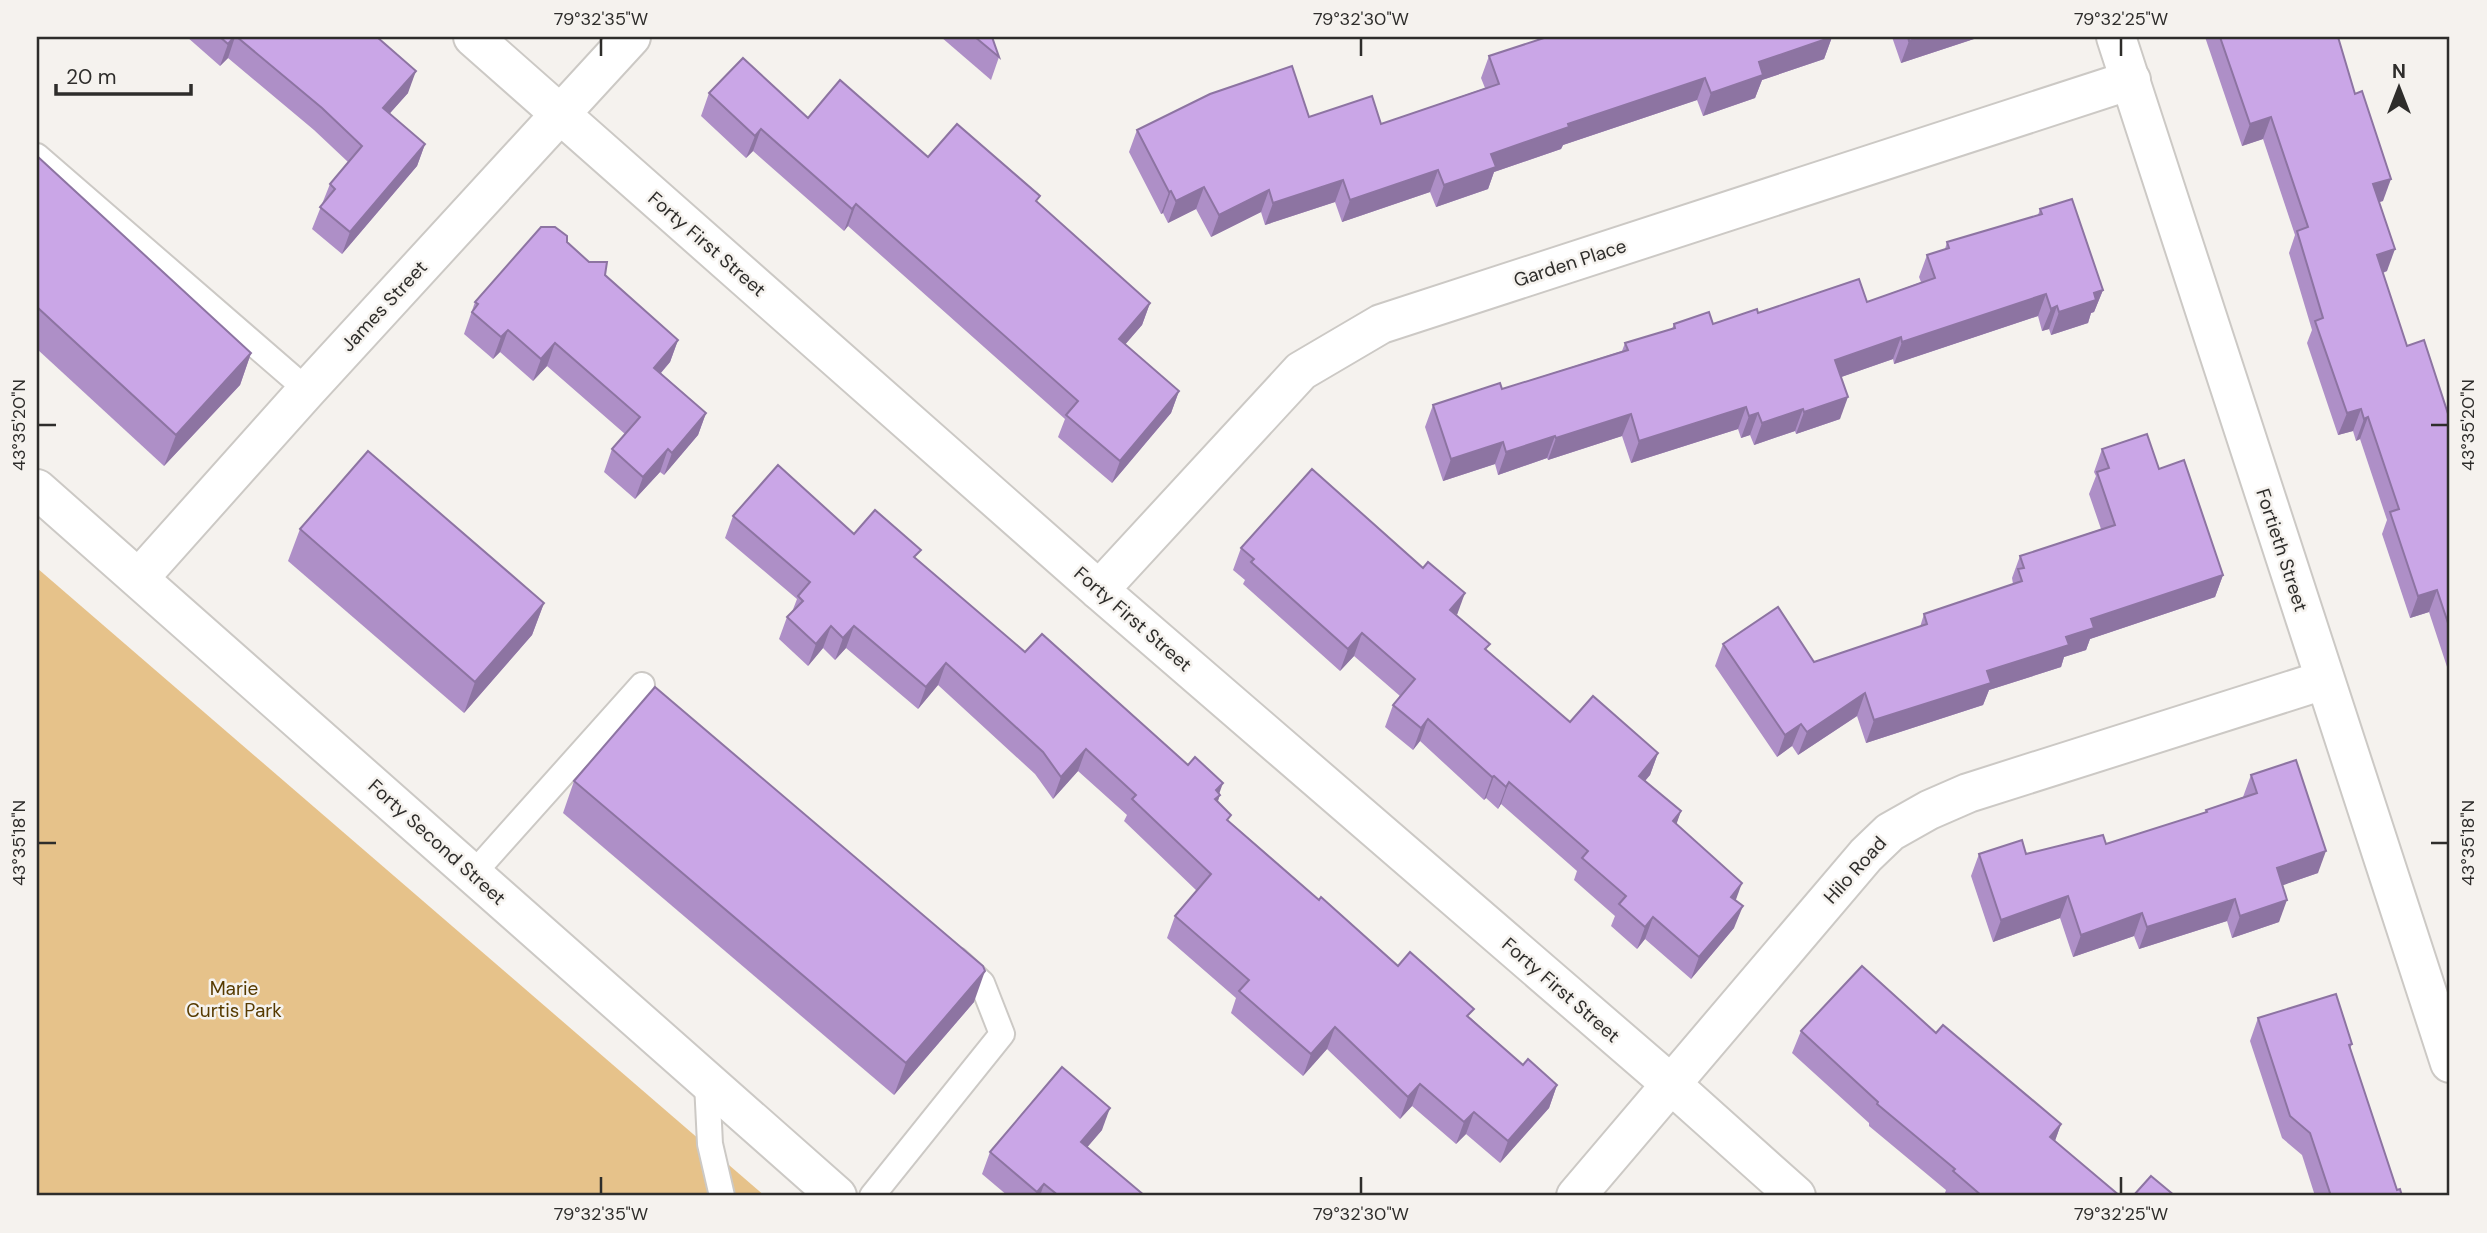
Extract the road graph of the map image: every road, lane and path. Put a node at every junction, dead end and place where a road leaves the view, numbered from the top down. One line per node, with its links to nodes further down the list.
1 (473, 37): 5 (street, Forty First Street)
2 (631, 37): 5 (street, James Street)
3 (2116, 37): 4 (street, Fortieth Street)
4 (2131, 80): 10 (street, Garden Place); 11 (street, Fortieth Street)
5 (561, 116): 7 (street, James Street); 10 (street, Forty First Street)
6 (37, 156): 7 (lane)
7 (307, 390): 9 (street, James Street)
8 (37, 489): 9 (street, Forty Second Street)
9 (139, 578): 13 (street, Forty Second Street)
10 (1099, 590): 17 (street, Forty First Street)
11 (2324, 680): 15 (street, Fortieth Street); 17 (street, Hilo Road)
12 (642, 685): 13 (lane)
13 (474, 874): 16 (street, Forty Second Street)
14 (940, 945): 20 (lane)
15 (2450, 1063)
16 (707, 1083): 18 (lane); 19 (street, Forty Second Street)
17 (1672, 1085): 21 (street, Hilo Road); 22 (street, Forty First Street)
18 (722, 1196)
19 (837, 1196)
20 (872, 1196)
21 (1576, 1196)
22 (1796, 1196)

